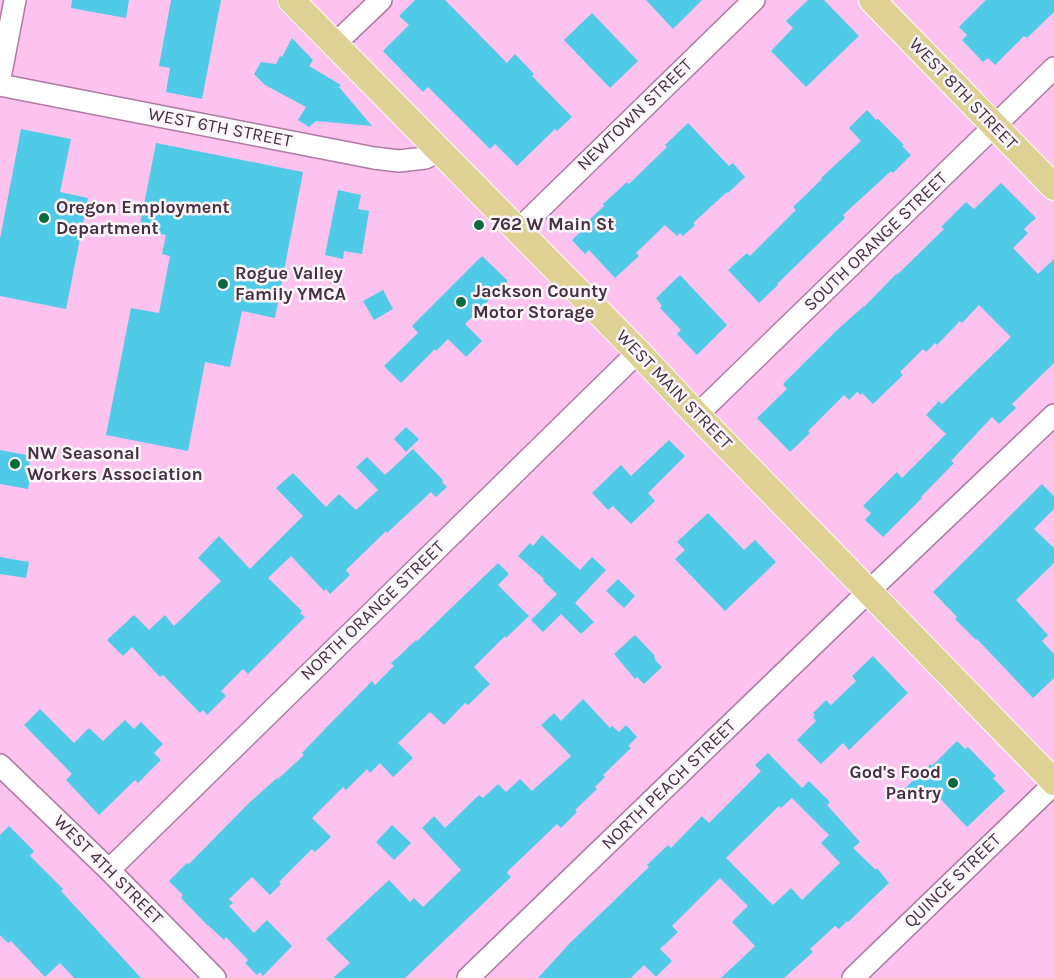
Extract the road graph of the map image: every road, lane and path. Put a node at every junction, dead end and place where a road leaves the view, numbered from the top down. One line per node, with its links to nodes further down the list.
1 (15, 0): 8 (street)
2 (291, 0): 6 (main road, WEST MAIN STREET)
3 (381, 0): 6 (street)
4 (754, 0): 13 (street, NEWTOWN STREET)
5 (872, 0): 10 (main road, WEST 8TH STREET)
6 (335, 44): 11 (main road, WEST MAIN STREET)
7 (1054, 68): 10 (street, SOUTH ORANGE STREET)
8 (0, 78)
9 (0, 86): 11 (street, WEST 6TH STREET)
10 (995, 126): 12 (main road, WEST 8TH STREET); 15 (street, SOUTH ORANGE STREET)
11 (439, 151): 13 (main road, WEST MAIN STREET)
12 (1054, 187)
13 (517, 231): 14 (main road, WEST MAIN STREET)
14 (638, 352): 15 (main road, WEST MAIN STREET); 20 (street, NORTH ORANGE STREET)
15 (697, 415): 17 (main road, WEST MAIN STREET)
16 (1054, 415): 17 (street, NORTH PEACH STREET)
17 (869, 591): 19 (main road, WEST MAIN STREET); 22 (street, NORTH PEACH STREET)
18 (0, 765): 20 (street, WEST 4TH STREET)
19 (1054, 783): 23 (street, QUINCE STREET)
20 (109, 870): 21 (street, WEST 4TH STREET)
21 (215, 978)
22 (468, 978)
23 (852, 978)

